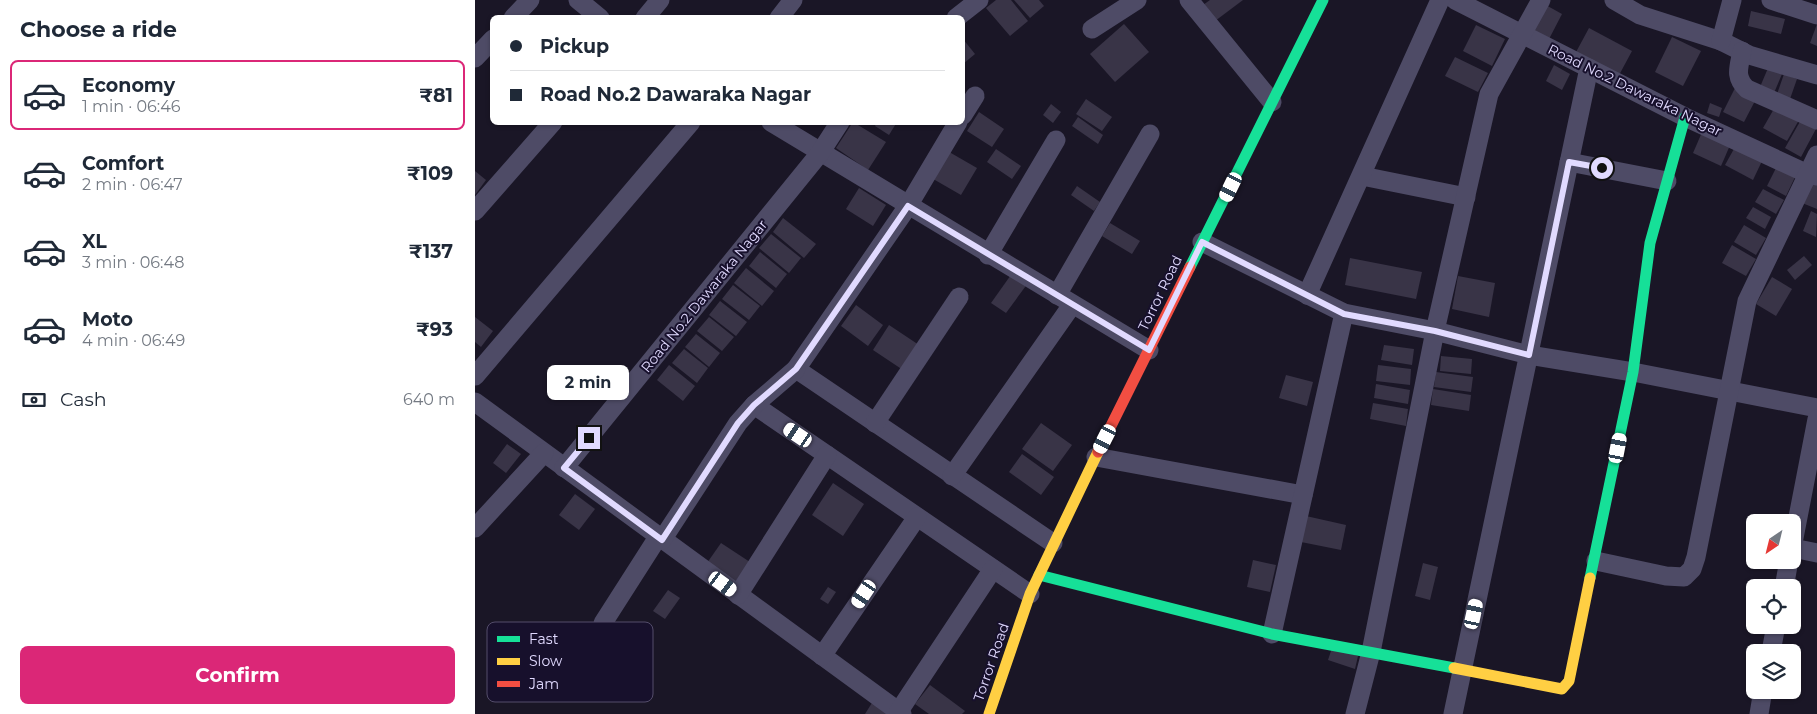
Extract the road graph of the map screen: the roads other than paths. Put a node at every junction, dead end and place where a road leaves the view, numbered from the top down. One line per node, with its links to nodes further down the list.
1 (530, 0): 15 (street)
2 (578, 0): 16 (street)
3 (660, 0): 17 (street)
4 (793, 0): 18 (street)
5 (979, 0): 19 (street)
6 (1137, 0): 21 (street)
7 (1189, 0): 30 (street)
8 (1323, 0): 30 (street, Torror Road)
9 (1440, 0): 45 (street)
10 (1455, 0): 22 (street, Road No.2 Dawaraka Nagar)
11 (1541, 0): 22 (street)
12 (1614, 0): 23 (street)
13 (1732, 0): 23 (street)
14 (1771, 0): 20 (street)
15 (516, 15)
16 (597, 15)
17 (648, 15)
18 (781, 15)
19 (960, 15)
20 (1817, 15)
21 (1092, 29)
22 (1521, 34): 27 (street, Road No.2 Dawaraka Nagar); 47 (street)
23 (1721, 41): 25 (street)
24 (490, 42): 26 (street)
25 (1742, 51): 28 (street); 33 (street)
26 (476, 54)
27 (1589, 68): 32 (street, Road No.2 Dawaraka Nagar); 43 (street)
28 (1817, 75)
29 (975, 96): 31 (street)
30 (1272, 102): 50 (street, Torror Road)
31 (965, 112)
32 (1685, 117): 44 (street, Road No.2 Dawaraka Nagar); 46 (street)
33 (1817, 120)
34 (550, 125): 49 (street)
35 (688, 125): 61 (street)
36 (776, 125): 41 (street)
37 (838, 125): 41 (street, Road No.2 Dawaraka Nagar)
38 (956, 125): 48 (street)
39 (1150, 134): 54 (street)
40 (1056, 140): 51 (street)
41 (820, 153): 48 (street); 71 (street, Road No.2 Dawaraka Nagar)
42 (1817, 155): 44 (street)
43 (1569, 162): 46 (street); 58 (street)
44 (1812, 175): 62 (street)
45 (1362, 176): 47 (street); 52 (street)
46 (1667, 181): 60 (street)
47 (1466, 196): 56 (street)
48 (908, 206): 51 (street); 59 (street)
49 (475, 211)
50 (1202, 242): 52 (street); 57 (street, Torror Road)
51 (988, 254): 54 (street)
52 (1307, 295): 55 (street)
53 (959, 297): 67 (street)
54 (1065, 300): 57 (street); 72 (street)
55 (1344, 314): 56 (street); 73 (street)
56 (1435, 331): 58 (street); 88 (street)
57 (1149, 350): 70 (street, Torror Road)
58 (1529, 355): 60 (street); 90 (street)
59 (796, 369): 64 (street); 67 (street)
60 (1633, 372): 62 (street); 81 (street)
61 (475, 376)
62 (1730, 392): 65 (street); 81 (street)
63 (475, 402): 68 (street)
64 (754, 405): 69 (street); 77 (street)
65 (1817, 408)
66 (1817, 419): 74 (street)
67 (875, 423): 72 (street)
68 (544, 453): 71 (street); 76 (street)
69 (827, 455): 75 (street); 84 (street)
70 (1096, 456): 73 (street); 78 (street, Torror Road)
71 (564, 468): 77 (street)
72 (952, 476): 78 (street)
73 (1303, 495): 87 (street)
74 (1799, 514)
75 (917, 517): 82 (street); 89 (street)
76 (475, 528)
77 (660, 539): 84 (street); 86 (street)
78 (1053, 543): 83 (street, Torror Road)
79 (1801, 550): 80 (street)
80 (1817, 553)
81 (1596, 561): 90 (street)
82 (993, 569): 85 (street); 92 (street)
83 (1039, 575): 85 (street, Torror Road); 87 (street)
84 (738, 594): 89 (street)
85 (1030, 594): 93 (street, Torror Road)
86 (604, 622)
87 (1272, 634): 88 (street)
88 (1371, 652): 90 (street); 94 (street)
89 (822, 656): 92 (street)
90 (1462, 669): 95 (street)
91 (1762, 699): 96 (street)
92 (901, 713)
93 (989, 714)
94 (1355, 714)
95 (1453, 714)
96 (1759, 714)

